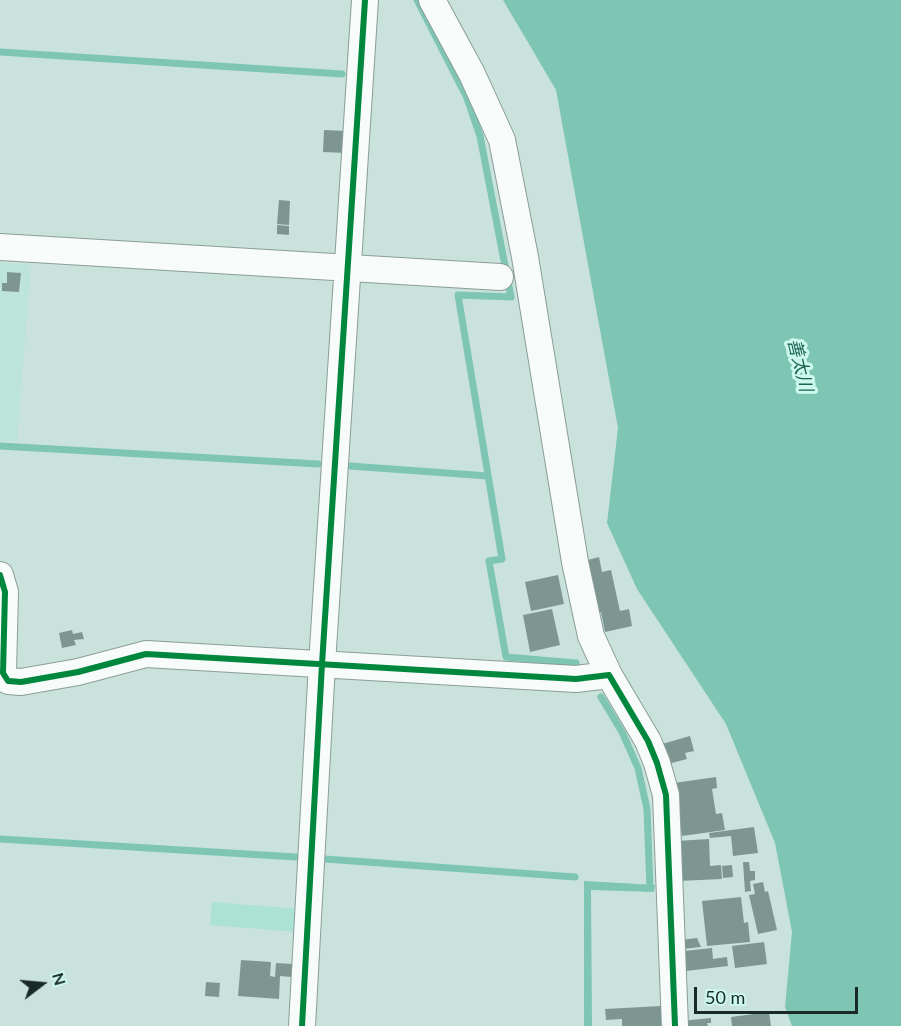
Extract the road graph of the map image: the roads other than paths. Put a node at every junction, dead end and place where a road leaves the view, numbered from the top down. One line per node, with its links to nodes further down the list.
1 (365, 0): 4 (street)
2 (432, 0): 8 (street)
3 (0, 247): 4 (street)
4 (347, 269): 5 (street); 7 (street)
5 (500, 277)
6 (0, 575): 7 (street)
7 (322, 664): 8 (street); 9 (street)
8 (609, 675): 10 (street)
9 (302, 1026)
10 (675, 1026)

